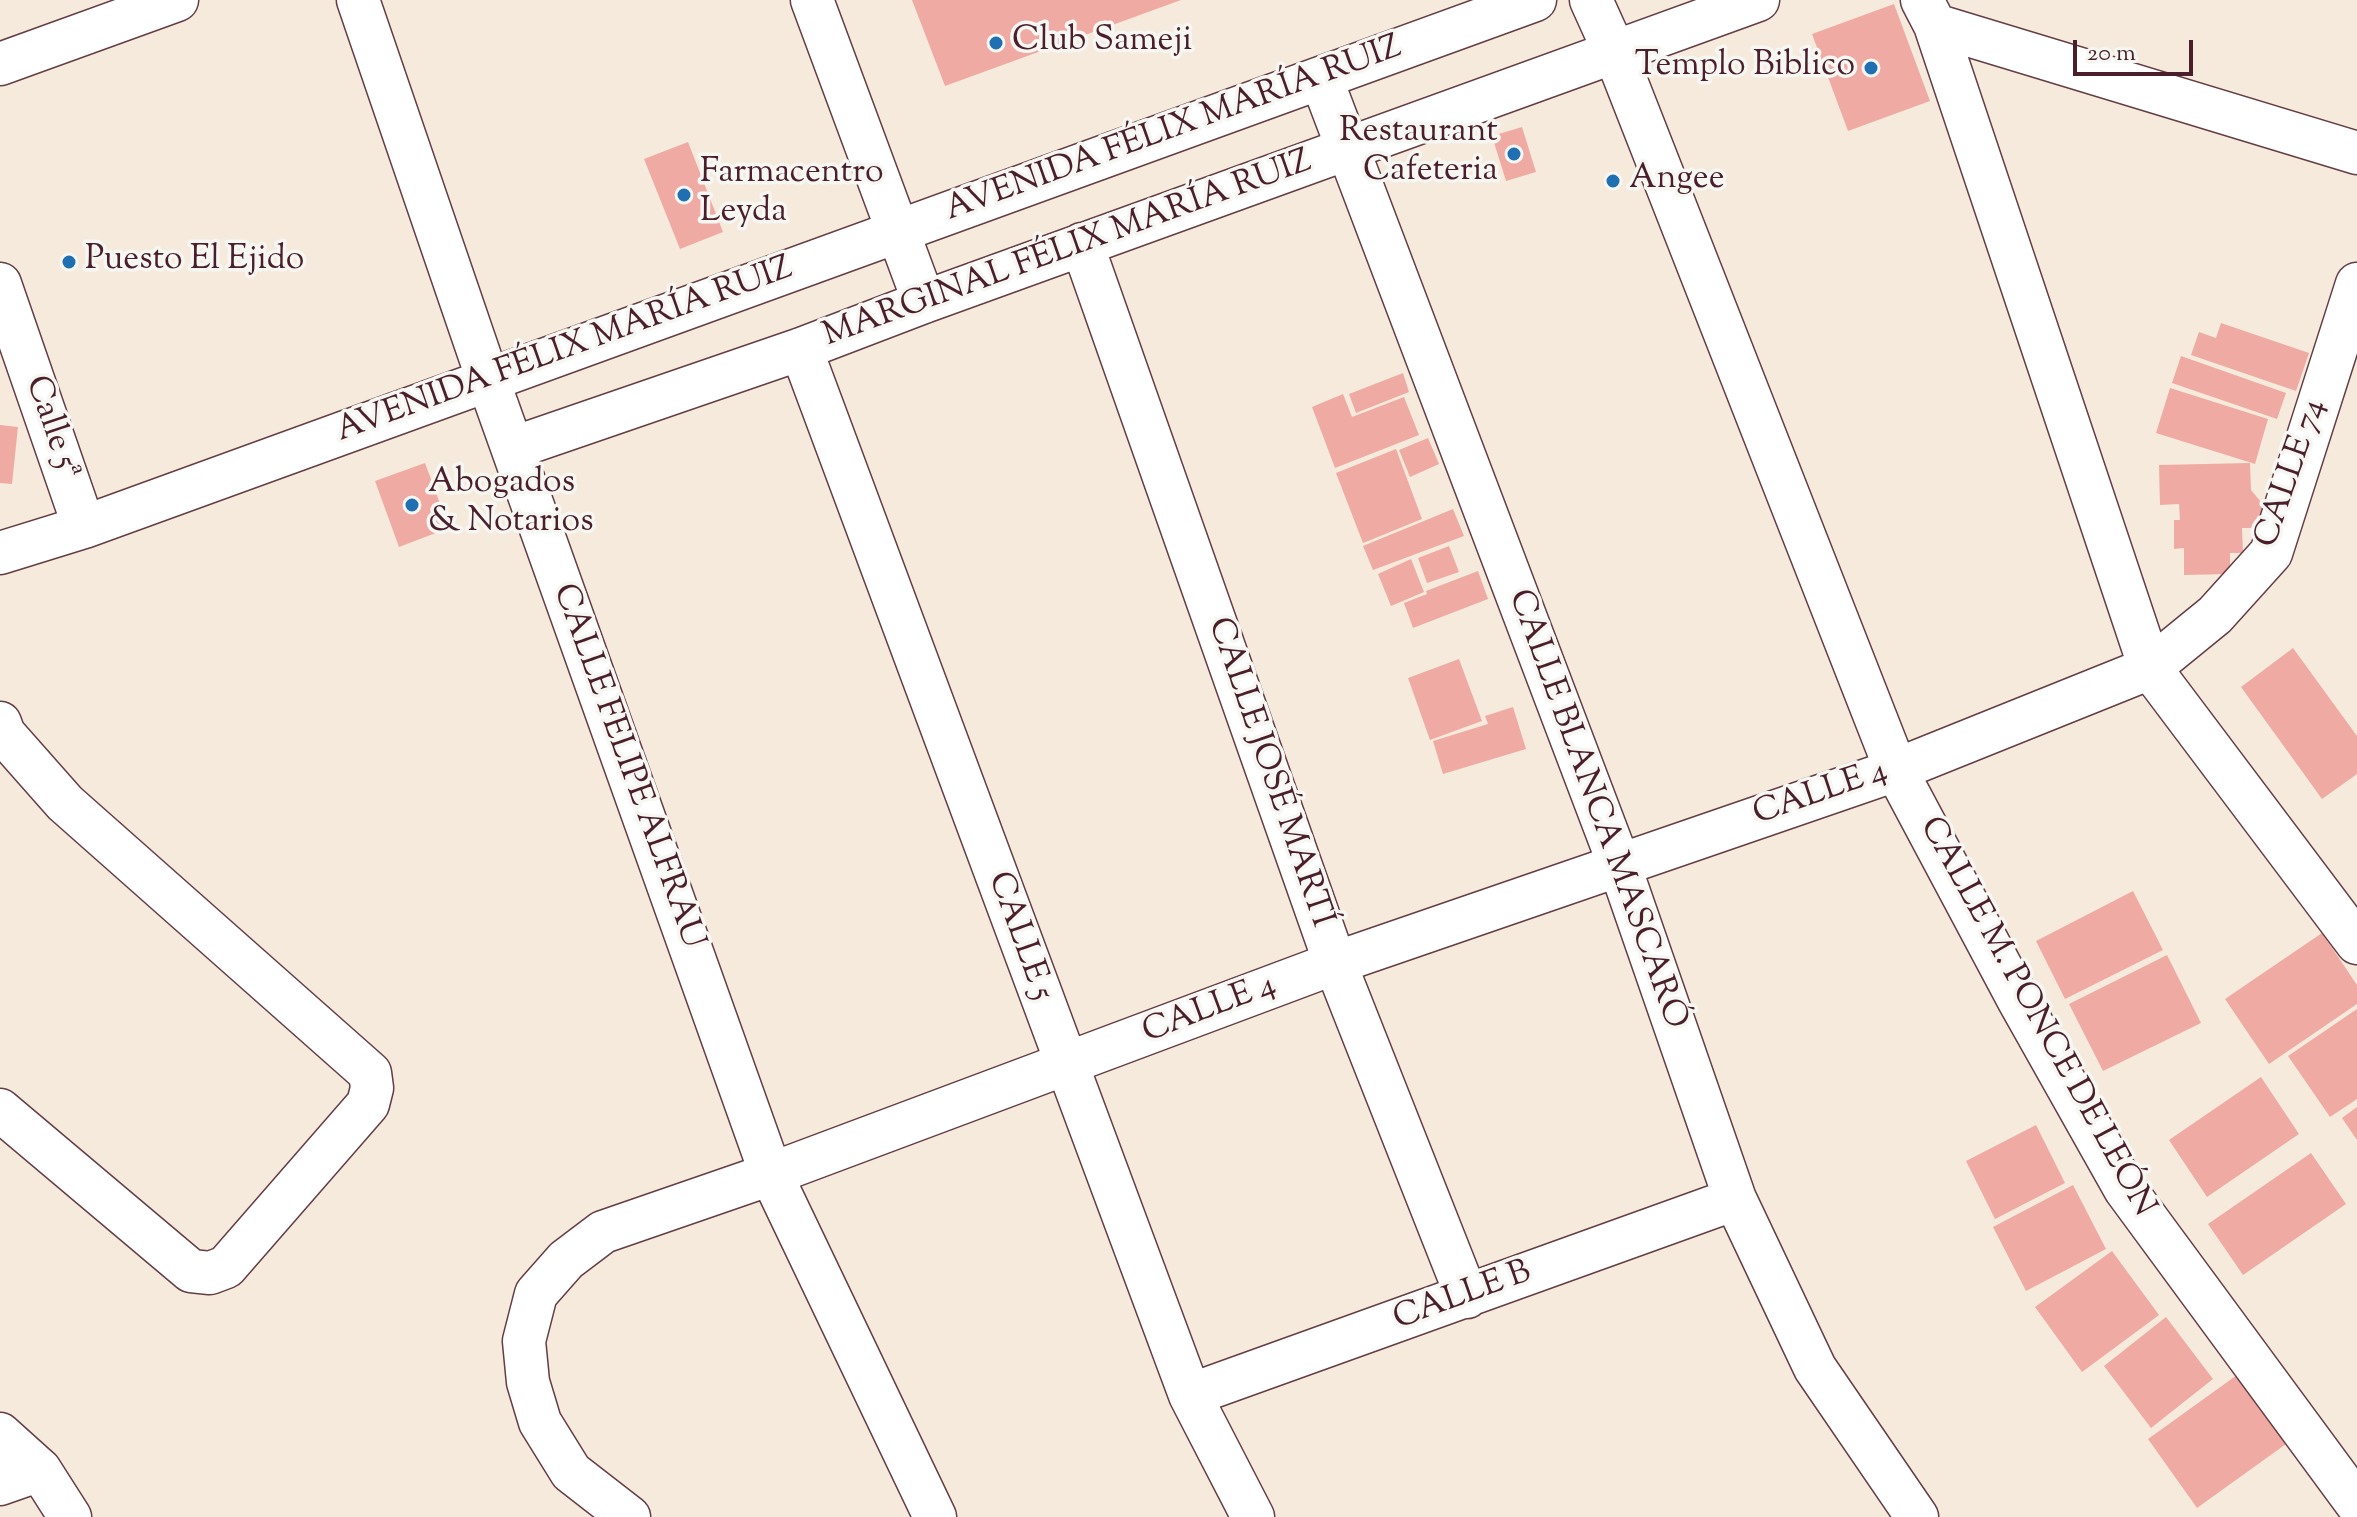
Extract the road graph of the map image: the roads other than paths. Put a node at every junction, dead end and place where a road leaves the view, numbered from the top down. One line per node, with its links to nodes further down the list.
1 (177, 0): 9 (street)
2 (358, 0): 19 (street, CALLE FELIPE ALFRAU)
3 (812, 0): 13 (street)
4 (1535, 0): 10 (street, AVENIDA FÉLIX MARÍA RUIZ)
5 (1591, 0): 8 (street, CALLE M. PONCE DE LEÓN)
6 (1758, 0): 8 (street, MARGINAL FÉLIX MARÍA RUIZ)
7 (1928, 12): 12 (street); 23 (street)
8 (1615, 53): 11 (street, MARGINAL FÉLIX MARÍA RUIZ); 25 (street, CALLE M. PONCE DE LEÓN)
9 (0, 64)
10 (1321, 78): 11 (street, CALLE BLANCA MASCARÓ); 13 (street, AVENIDA FÉLIX MARÍA RUIZ)
11 (1347, 148): 14 (street, MARGINAL FÉLIX MARÍA RUIZ); 26 (street, CALLE BLANCA MASCARÓ)
12 (2357, 153)
13 (897, 231): 17 (street); 19 (street, AVENIDA FÉLIX MARÍA RUIZ)
14 (1082, 244): 17 (street, MARGINAL FÉLIX MARÍA RUIZ); 28 (street, CALLE JOSÉ MARTÍ)
15 (0, 284): 21 (street, Calle 5ª)
16 (2357, 284): 23 (street, CALLE 74)
17 (924, 302): 18 (street, MARGINAL FÉLIX MARÍA RUIZ)
18 (801, 349): 20 (street, MARGINAL FÉLIX MARÍA RUIZ); 29 (street, CALLE 5)
19 (488, 380): 20 (street, CALLE FELIPE ALFRAU); 21 (street, AVENIDA FÉLIX MARÍA RUIZ)
20 (513, 448): 31 (street, CALLE FELIPE ALFRAU)
21 (84, 527): 22 (street, AVENIDA FÉLIX MARÍA RUIZ)
22 (0, 553)
23 (2150, 668): 25 (street, CALLE 4); 27 (street)
24 (0, 723): 30 (street)
25 (1896, 770): 26 (street, CALLE 4); 38 (street, CALLE M. PONCE DE LEÓN)
26 (1619, 864): 28 (street, CALLE 4); 32 (street, CALLE BLANCA MASCARÓ)
27 (2357, 943)
28 (1335, 963): 29 (street, CALLE 4); 33 (street, CALLE JOSÉ MARTÍ)
29 (1066, 1066): 31 (street, CALLE 4); 34 (street, CALLE 5)
30 (0, 1110)
31 (771, 1174): 40 (street, CALLE 4); 41 (street, CALLE FELIPE ALFRAU)
32 (1735, 1199): 33 (street, CALLE B); 43 (street, CALLE BLANCA MASCARÓ)
33 (1467, 1297): 34 (street, CALLE B)
34 (1190, 1395): 42 (street, CALLE 5)
35 (0, 1434): 36 (street)
36 (40, 1470): 37 (street); 39 (street)
37 (0, 1484)
38 (2357, 1504)
39 (70, 1517)
40 (629, 1517)
41 (935, 1517)
42 (1253, 1517)
43 (1917, 1517)

